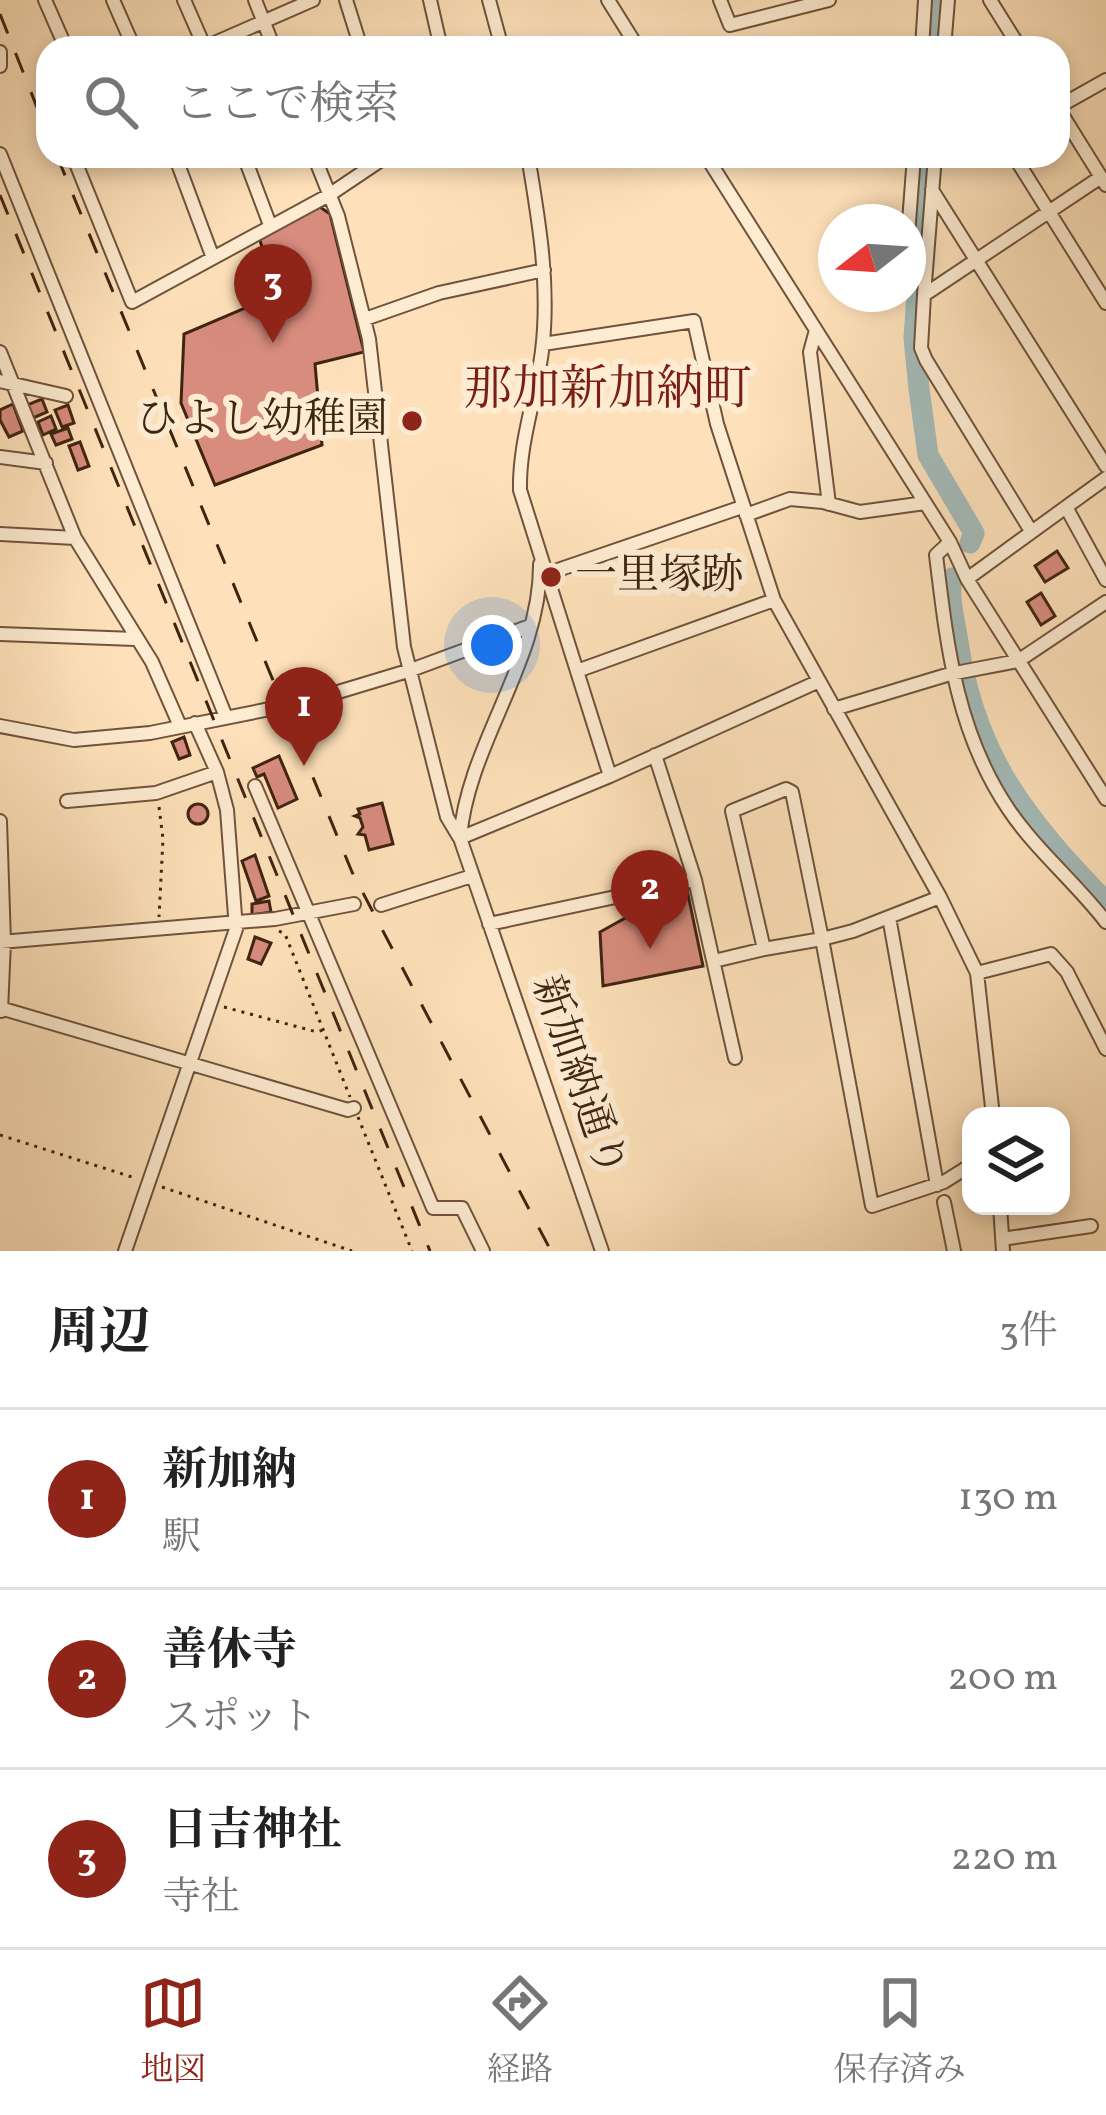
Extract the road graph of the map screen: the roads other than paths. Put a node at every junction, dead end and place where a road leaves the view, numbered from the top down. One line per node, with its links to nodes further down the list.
1 (45, 0): 16 (street)
2 (113, 0): 17 (street)
3 (184, 0): 18 (street)
4 (255, 0): 15 (street)
5 (314, 0): 15 (street)
6 (346, 0): 21 (street)
7 (430, 0): 22 (street)
8 (489, 0): 23 (street)
9 (608, 0): 24 (street)
10 (720, 0): 11 (street)
11 (829, 0)
12 (926, 0): 25 (street)
13 (948, 0): 26 (street)
14 (990, 0): 27 (street)
15 (264, 22): 19 (street); 20 (street)
16 (61, 36)
17 (129, 36)
18 (199, 36)
19 (232, 36)
20 (269, 36)
21 (357, 36)
22 (438, 36)
23 (499, 36)
24 (630, 36)
25 (923, 36)
26 (946, 36)
27 (1012, 36)
28 (0, 52): 29 (street)
29 (0, 66)
30 (1106, 80): 31 (street)
31 (1070, 100)
32 (1070, 126): 44 (street)
33 (0, 154): 89 (street)
34 (78, 168): 50 (street)
35 (179, 168): 50 (street)
36 (248, 168): 49 (street)
37 (319, 168): 46 (street)
38 (369, 168): 46 (street)
39 (530, 168): 53 (street)
40 (714, 168): 58 (street)
41 (913, 168): 47 (street)
42 (934, 168): 45 (street)
43 (1022, 168): 48 (street)
44 (1104, 181): 48 (street)
45 (932, 190): 51 (street); 52 (street)
46 (329, 195): 49 (street); 57 (street)
47 (910, 204)
48 (1049, 212): 51 (street); 55 (street)
49 (270, 226): 50 (street)
50 (213, 258)
51 (976, 260): 54 (street); 65 (street)
52 (926, 269)
53 (544, 270): 57 (street); 59 (street)
54 (926, 294)
55 (1106, 303)
56 (923, 312): 71 (street)
57 (365, 319): 84 (street)
58 (816, 330): 67 (street); 68 (street)
59 (543, 344): 70 (street); 75 (street)
60 (0, 352): 61 (street)
61 (7, 383): 62 (street); 64 (street)
62 (67, 396)
63 (0, 457): 64 (street)
64 (46, 464): 73 (street)
65 (1106, 466)
66 (1106, 478): 69 (street)
67 (829, 503): 68 (street); 70 (street)
68 (925, 503): 74 (street)
69 (1066, 507): 71 (street); 77 (street)
70 (744, 511): 75 (street); 78 (street)
71 (1031, 531): 76 (street)
72 (0, 534): 73 (street)
73 (75, 538): 82 (street)
74 (950, 542): 76 (street); 86 (street)
75 (543, 569): 80 (street); 85 (street)
76 (967, 579): 83 (street)
77 (1106, 580)
78 (774, 601): 85 (street); 87 (street)
79 (1106, 602): 83 (street)
80 (530, 626): 84 (street); 99 (street)
81 (0, 634): 82 (street)
82 (135, 639): 90 (street)
83 (1018, 661): 86 (street); 96 (street)
84 (411, 670): 89 (street); 99 (street)
85 (578, 671): 94 (street)
86 (961, 672): 88 (street); 108 (street)
87 (817, 682): 88 (street); 92 (street)
88 (834, 709): 102 (street)
89 (226, 717): 90 (street)
90 (188, 724): 91 (street); 93 (street)
91 (0, 726)
92 (655, 755): 94 (street); 101 (street)
93 (217, 772): 97 (street); 107 (street)
94 (610, 776): 99 (street)
95 (255, 786): 105 (street)
96 (1106, 799)
97 (68, 801)
98 (0, 821): 111 (street)
99 (460, 838): 100 (street)
100 (472, 876): 104 (street); 109 (street, 新加納通り)
101 (695, 880): 109 (street); 113 (street)
102 (940, 897): 106 (street); 114 (street)
103 (354, 904): 105 (street)
104 (381, 904)
105 (311, 912): 107 (street); 128 (street)
106 (890, 917): 110 (street); 122 (street)
107 (237, 921): 111 (street); 118 (street)
108 (1106, 922)
109 (490, 924): 129 (street, 新加納通り)
110 (822, 939): 112 (street); 112 (street); 122 (street)
111 (2, 942): 115 (street)
112 (764, 949): 113 (street)
113 (714, 962): 117 (street)
114 (977, 973): 116 (street); 119 (street)
115 (1, 1010): 118 (street)
116 (1106, 1048)
117 (735, 1058)
118 (190, 1063): 120 (street); 127 (street)
119 (992, 1107)
120 (354, 1108)
121 (962, 1170): 122 (street)
122 (937, 1185)
123 (944, 1202): 130 (street)
124 (1000, 1215): 126 (street)
125 (1090, 1226): 126 (street)
126 (1002, 1245)
127 (125, 1251)
128 (483, 1251)
129 (602, 1251)
130 (954, 1251)

